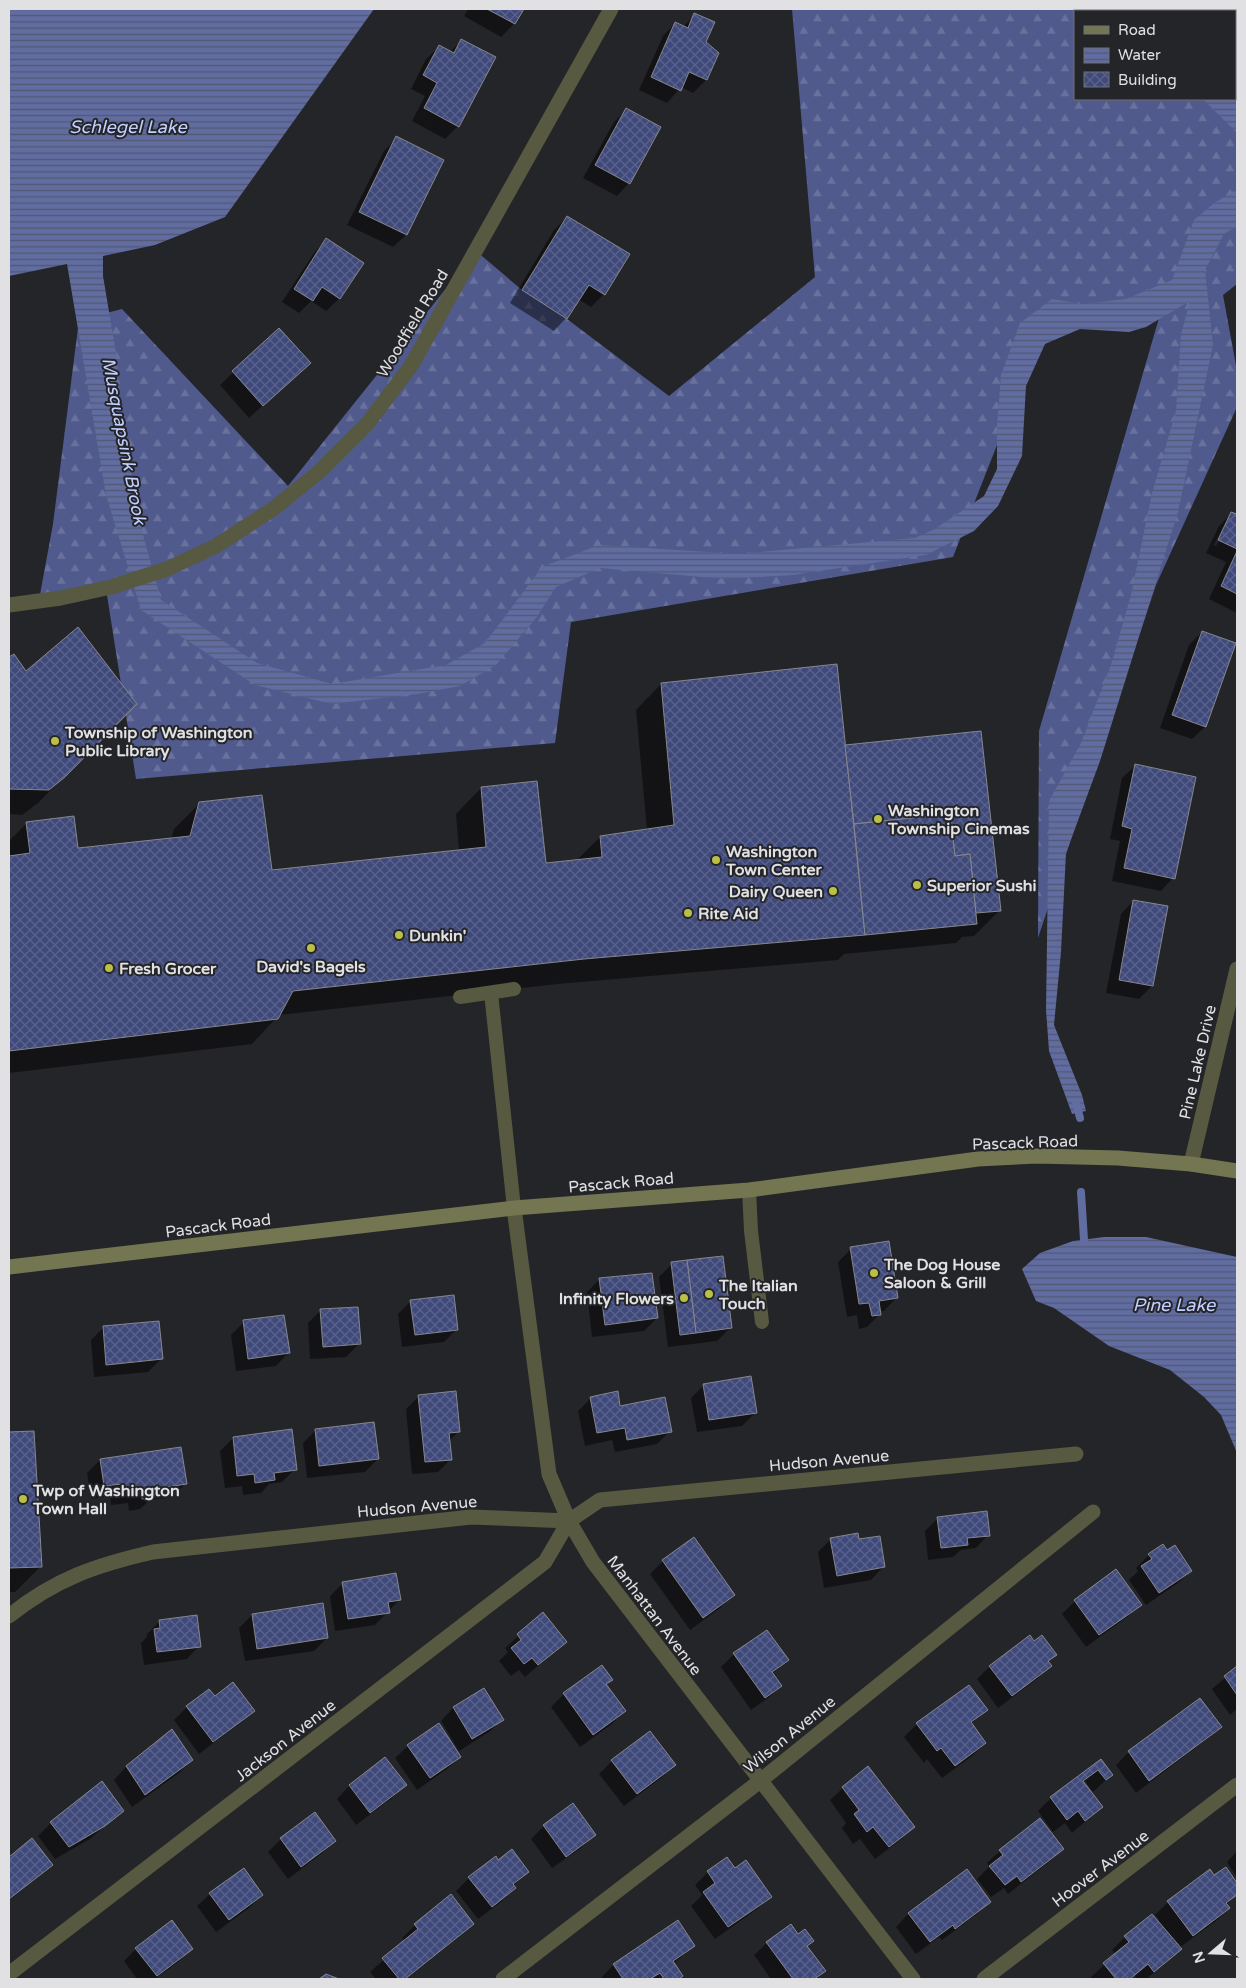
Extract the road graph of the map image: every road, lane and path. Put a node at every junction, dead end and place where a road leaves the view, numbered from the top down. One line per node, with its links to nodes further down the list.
1 (611, 9): 2 (street, Woodfield Road)
2 (9, 605)
3 (1237, 974): 7 (street, Pine Lake Drive)
4 (514, 989): 5 (lane)
5 (491, 993): 6 (lane); 10 (lane)
6 (460, 997)
7 (1191, 1164): 8 (street, Pascack Road); 9 (street, Pascack Road)
8 (1237, 1171)
9 (749, 1190): 10 (street, Pascack Road); 12 (lane)
10 (514, 1208): 11 (street, Pascack Road); 15 (street, Manhattan Avenue)
11 (9, 1267)
12 (762, 1322)
13 (1076, 1454): 15 (street, Hudson Avenue)
14 (1093, 1512): 17 (street, Wilson Avenue)
15 (569, 1521): 16 (street, Hudson Avenue); 17 (street, Manhattan Avenue); 19 (street, Jackson Avenue)
16 (9, 1616)
17 (760, 1780): 20 (street, Wilson Avenue); 21 (street, Manhattan Avenue)
18 (1237, 1785): 22 (street, Hoover Avenue)
19 (9, 1974)
20 (502, 1979)
21 (914, 1979)
22 (984, 1979)

